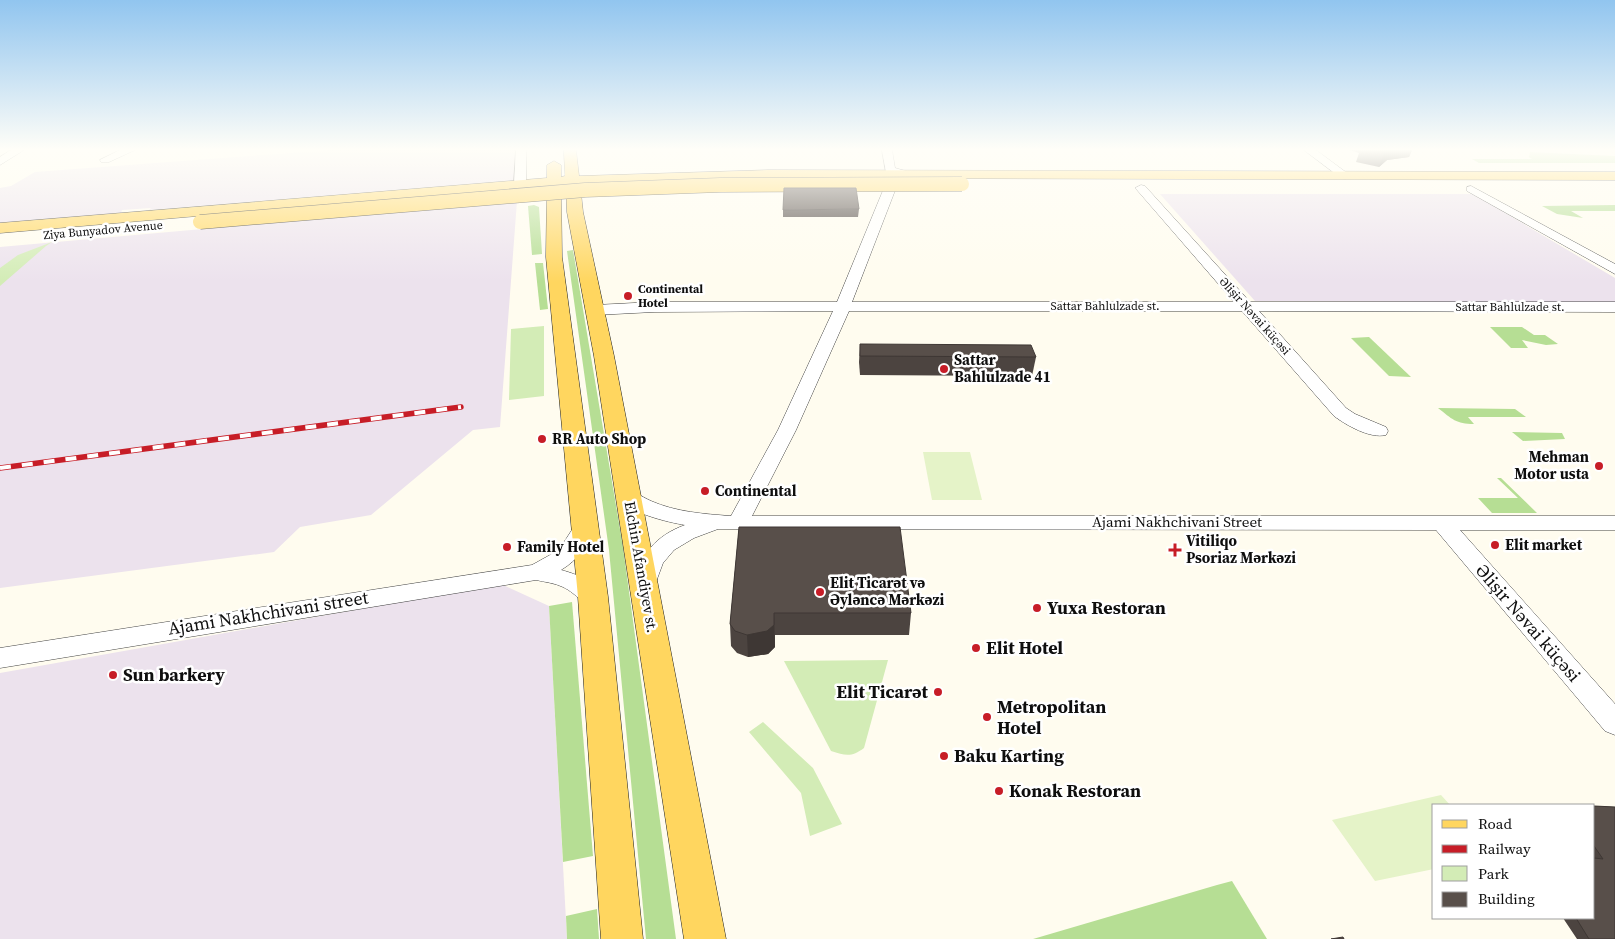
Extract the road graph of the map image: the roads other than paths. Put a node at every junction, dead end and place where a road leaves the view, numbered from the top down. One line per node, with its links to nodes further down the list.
1 (561, 193): 16 (main road, Elchin Afandiyev st.); 17 (main road)
2 (490, 194): 9 (main road, Ziya Bunyadov Avenue)
3 (527, 194): 5 (main road)
4 (527, 194): 10 (main road, Ziya Bunyadov Avenue, bridge)
5 (560, 194)
6 (888, 194): 20 (street)
7 (1146, 194): 19 (street, Əlişir Nəvai küçəsi)
8 (1480, 194): 18 (street)
9 (454, 197): 11 (main road, Ziya Bunyadov Avenue); 14 (main road, Ziya Bunyadov Avenue)
10 (120, 225): 11 (main road); 12 (main road, Ziya Bunyadov Avenue); 13 (main road, Ziya Bunyadov Avenue); 14 (main road)
11 (0, 228)
12 (0, 232)
13 (0, 238)
14 (44, 240): 15 (main road, Ziya Bunyadov Avenue)
15 (0, 244)
16 (582, 250): 17 (main road); 22 (main road, Elchin Afandiyev st.)
17 (554, 257): 28 (main road)
18 (1615, 270)
19 (1245, 305): 20 (street, Sattar Bahlulzade st.); 21 (street, Sattar Bahlulzade st.); 23 (street, Əlişir Nəvai küçəsi)
20 (843, 306): 22 (street, Sattar Bahlulzade st.); 26 (street)
21 (1615, 307)
22 (595, 310): 24 (main road, Elchin Afandiyev st.)
23 (1379, 431)
24 (629, 498): 26 (street); 30 (main road, Elchin Afandiyev st.)
25 (1442, 522): 26 (street, Ajami Nakhchivani Street); 27 (street, Ajami Nakhchivani Street); 33 (street, Əlişir Nəvai küçəsi)
26 (738, 523): 30 (street)
27 (1615, 523)
28 (585, 527): 29 (street); 31 (main road)
29 (536, 572): 31 (street); 32 (street, Ajami Nakhchivani street)
30 (645, 589): 35 (main road, Elchin Afandiyev st.)
31 (593, 597): 34 (main road)
32 (0, 658)
33 (1615, 723)
34 (622, 939)
35 (705, 939)

